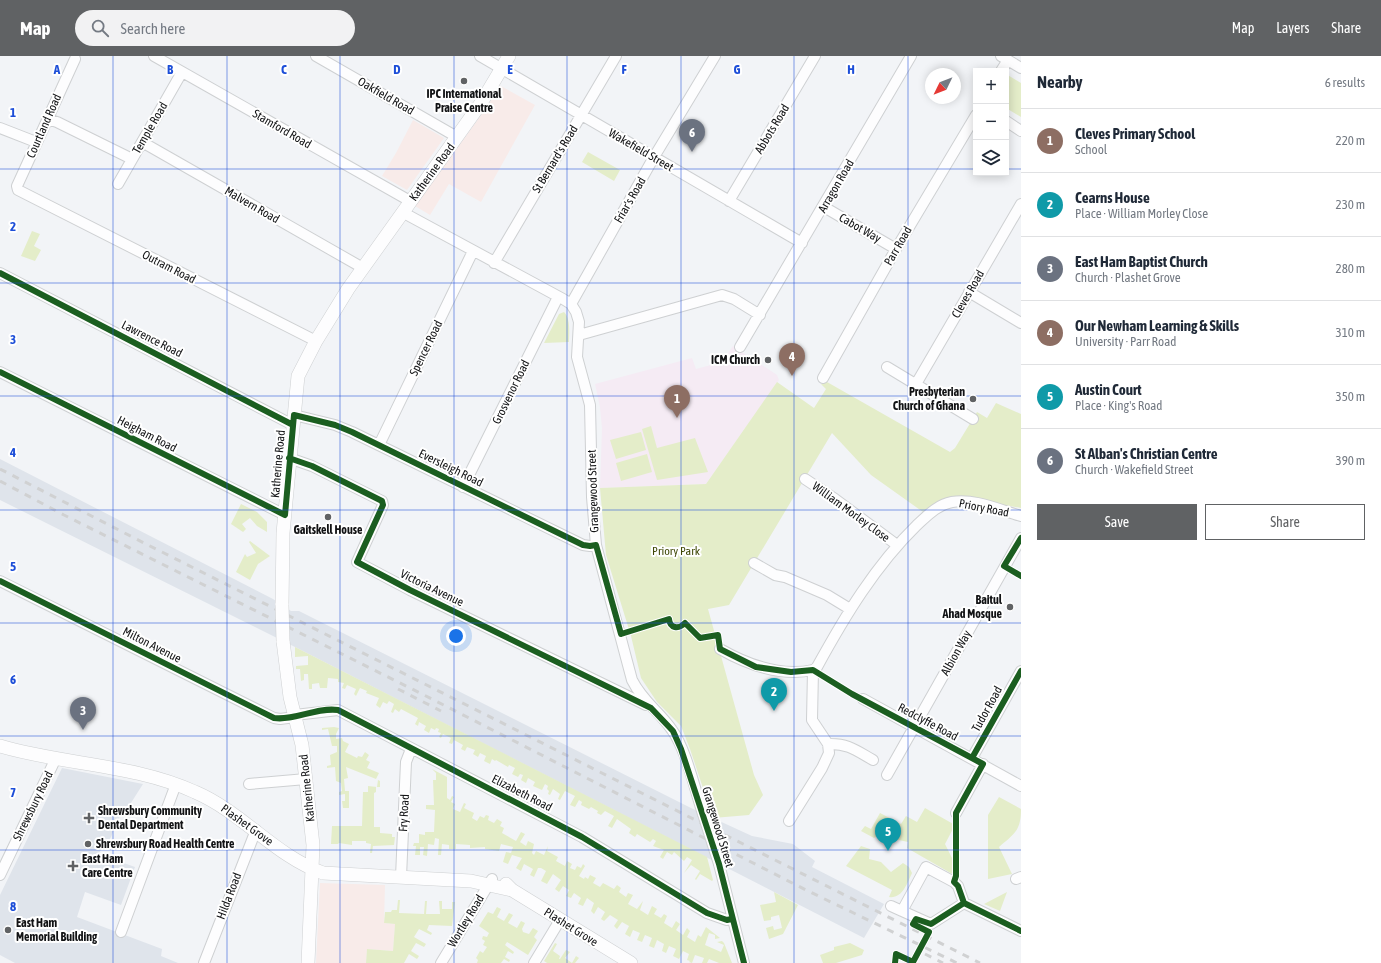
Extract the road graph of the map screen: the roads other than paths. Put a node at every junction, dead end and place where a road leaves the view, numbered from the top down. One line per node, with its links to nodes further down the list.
1 (154, 56): 14 (street, Stamford Road)
2 (316, 56): 21 (street, Oakfield Road)
3 (480, 56): 13 (street, Wakefield Street)
4 (509, 56): 13 (main road, Katherine Road)
5 (616, 56): 15 (street, St Bernard's Road)
6 (714, 56): 24 (street, Friar's Road)
7 (815, 56): 28 (street, Abbots Road)
8 (911, 56): 30 (street, Arragon Road)
9 (1004, 58): 11 (street); 12 (street)
10 (74, 59): 16 (street, Courtland Road)
11 (1002, 68)
12 (1021, 68)
13 (502, 69): 15 (street, Wakefield Street); 21 (main road, Katherine Road)
14 (182, 72): 23 (street, Temple Road); 31 (street, Stamford Road)
15 (581, 115): 24 (street, Wakefield Street); 35 (street, St Bernard's Road)
16 (47, 118): 22 (street, Courtland Road); 25 (street)
17 (973, 120): 33 (street, Parr Road)
18 (1009, 123): 20 (street)
19 (0, 128): 22 (street)
20 (1021, 131)
21 (457, 137): 31 (main road, Katherine Road)
22 (36, 142): 27 (street, Courtland Road)
23 (142, 142): 25 (street, Temple Road); 36 (street, Malvern Road)
24 (654, 157): 28 (street, Wakefield Street); 40 (street, Friar's Road)
25 (132, 159): 26 (street, Temple Road)
26 (118, 184)
27 (21, 192): 44 (street, Outram Road)
28 (729, 202): 32 (street, Wakefield Street)
29 (1021, 204): 38 (street, Cleves Road)
30 (824, 206): 32 (street, Arragon Road); 33 (street, Cabot Way)
31 (406, 207): 34 (street); 36 (main road, Katherine Road)
32 (802, 243): 41 (street, Arragon Road)
33 (896, 249): 48 (street, Parr Road)
34 (473, 252): 35 (street); 52 (street, Spencer Road)
35 (494, 263): 39 (street)
36 (363, 268): 44 (main road, Katherine Road)
37 (0, 273): 51 (street, Lawrence Road)
38 (969, 292): 42 (street); 49 (street, Cleves Road)
39 (558, 298): 40 (street); 55 (street, Grosvenor Road)
40 (571, 304): 43 (street, Grangewood Street)
41 (760, 315): 43 (street); 45 (street, Arragon Road)
42 (1021, 323)
43 (579, 335): 60 (street, Grangewood Street)
44 (316, 341): 51 (main road, Katherine Road)
45 (740, 347)
46 (887, 367): 49 (street)
47 (0, 372): 56 (street, Heigham Road)
48 (823, 378)
49 (916, 384): 50 (street)
50 (973, 419)
51 (294, 420): 52 (street, Eversleigh Road); 53 (main road, Katherine Road)
52 (379, 445): 55 (street, Eversleigh Road)
53 (289, 458): 56 (main road, Katherine Road); 69 (street, Victoria Avenue)
54 (805, 479): 61 (street, William Morley Close)
55 (463, 486): 60 (street, Eversleigh Road)
56 (285, 515): 70 (main road, Katherine Road, bridge)
57 (927, 516): 58 (street, Priory Road); 61 (street, William Morley Close)
58 (1021, 516)
59 (1021, 538): 71 (street, Albion Way)
60 (596, 545): 69 (street, Grangewood Street)
61 (897, 545): 64 (street, William Morley Close)
62 (754, 563): 64 (street)
63 (0, 581): 70 (street, Milton Avenue)
64 (850, 609): 66 (street, William Morley Close)
65 (720, 649): 66 (street)
66 (812, 670): 72 (street)
67 (1021, 671): 76 (street, Tudor Road)
68 (863, 699): 71 (street, Redclyffe Road)
69 (651, 708): 94 (street, Grangewood Street, bridge)
70 (295, 716): 74 (street, Elizabeth Road); 80 (main road, Katherine Road)
71 (914, 727): 76 (street, Redclyffe Road); 79 (street, Albion Way)
72 (828, 744): 77 (street); 85 (street)
73 (0, 746): 75 (main road, Plashet Grove)
74 (411, 749): 89 (street, Fry Road); 94 (street, Elizabeth Road)
75 (56, 758): 81 (main road, Plashet Grove); 88 (street, Shrewsbury Road)
76 (972, 758): 78 (street, Redclyffe Road)
77 (873, 760)
78 (983, 764): 83 (street, Redclyffe Road); 84 (street)
79 (887, 775)
80 (306, 779): 82 (street); 87 (main road, Katherine Road)
81 (176, 784): 86 (main road, Plashet Grove); 96 (street)
82 (249, 784)
83 (1021, 786)
84 (956, 813)
85 (789, 821)
86 (256, 830): 87 (main road, Plashet Grove); 98 (street, Hilda Road)
87 (313, 869): 89 (main road, Plashet Grove); 99 (main road, Katherine Road)
88 (0, 875)
89 (401, 877): 90 (main road, Plashet Grove)
90 (490, 882): 95 (main road, Plashet Grove); 100 (street, Wortley Road)
91 (964, 903): 93 (street); 93 (street); 97 (street)
92 (891, 906): 93 (street)
93 (902, 911)
94 (732, 919): 103 (street, Grangewood Street)
95 (560, 920): 101 (street); 102 (main road, Plashet Grove)
96 (121, 932)
97 (1021, 932)
98 (204, 963)
99 (308, 963)
100 (440, 963)
101 (534, 963)
102 (628, 963)
103 (744, 963)

